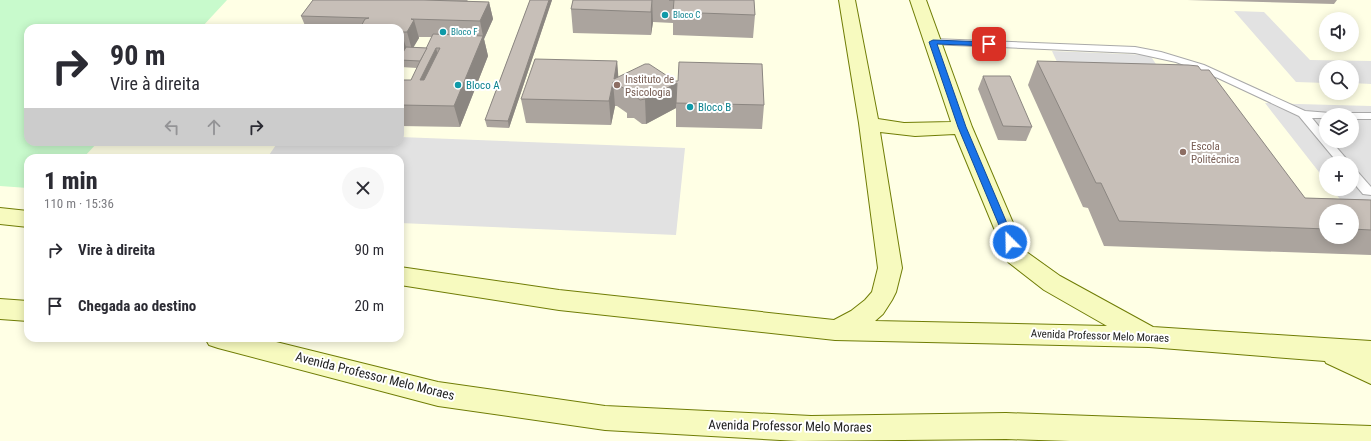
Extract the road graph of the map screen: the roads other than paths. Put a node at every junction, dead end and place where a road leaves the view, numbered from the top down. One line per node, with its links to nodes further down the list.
1 (847, 0): 8 (street)
2 (918, 0): 3 (street)
3 (933, 42): 4 (lane); 9 (street)
4 (1303, 114): 5 (lane); 10 (lane)
5 (1319, 115)
6 (1359, 116): 7 (lane)
7 (1371, 116)
8 (869, 123): 9 (street); 18 (street)
9 (962, 127): 19 (street)
10 (1338, 156)
11 (1359, 181): 12 (lane)
12 (1371, 191)
13 (0, 216): 14 (street)
14 (24, 219)
15 (404, 277): 18 (street, Avenida Professor Melo Moraes)
16 (0, 309): 17 (street)
17 (24, 311)
18 (835, 330): 19 (street, Avenida Professor Melo Moraes)
19 (1148, 336): 21 (street, Avenida Professor Melo Moraes)
20 (234, 342): 24 (street, Avenida Professor Melo Moraes)
21 (1326, 350): 22 (street, Avenida Professor Melo Moraes); 23 (street)
22 (1371, 352)
23 (1371, 373)
24 (1371, 439)

